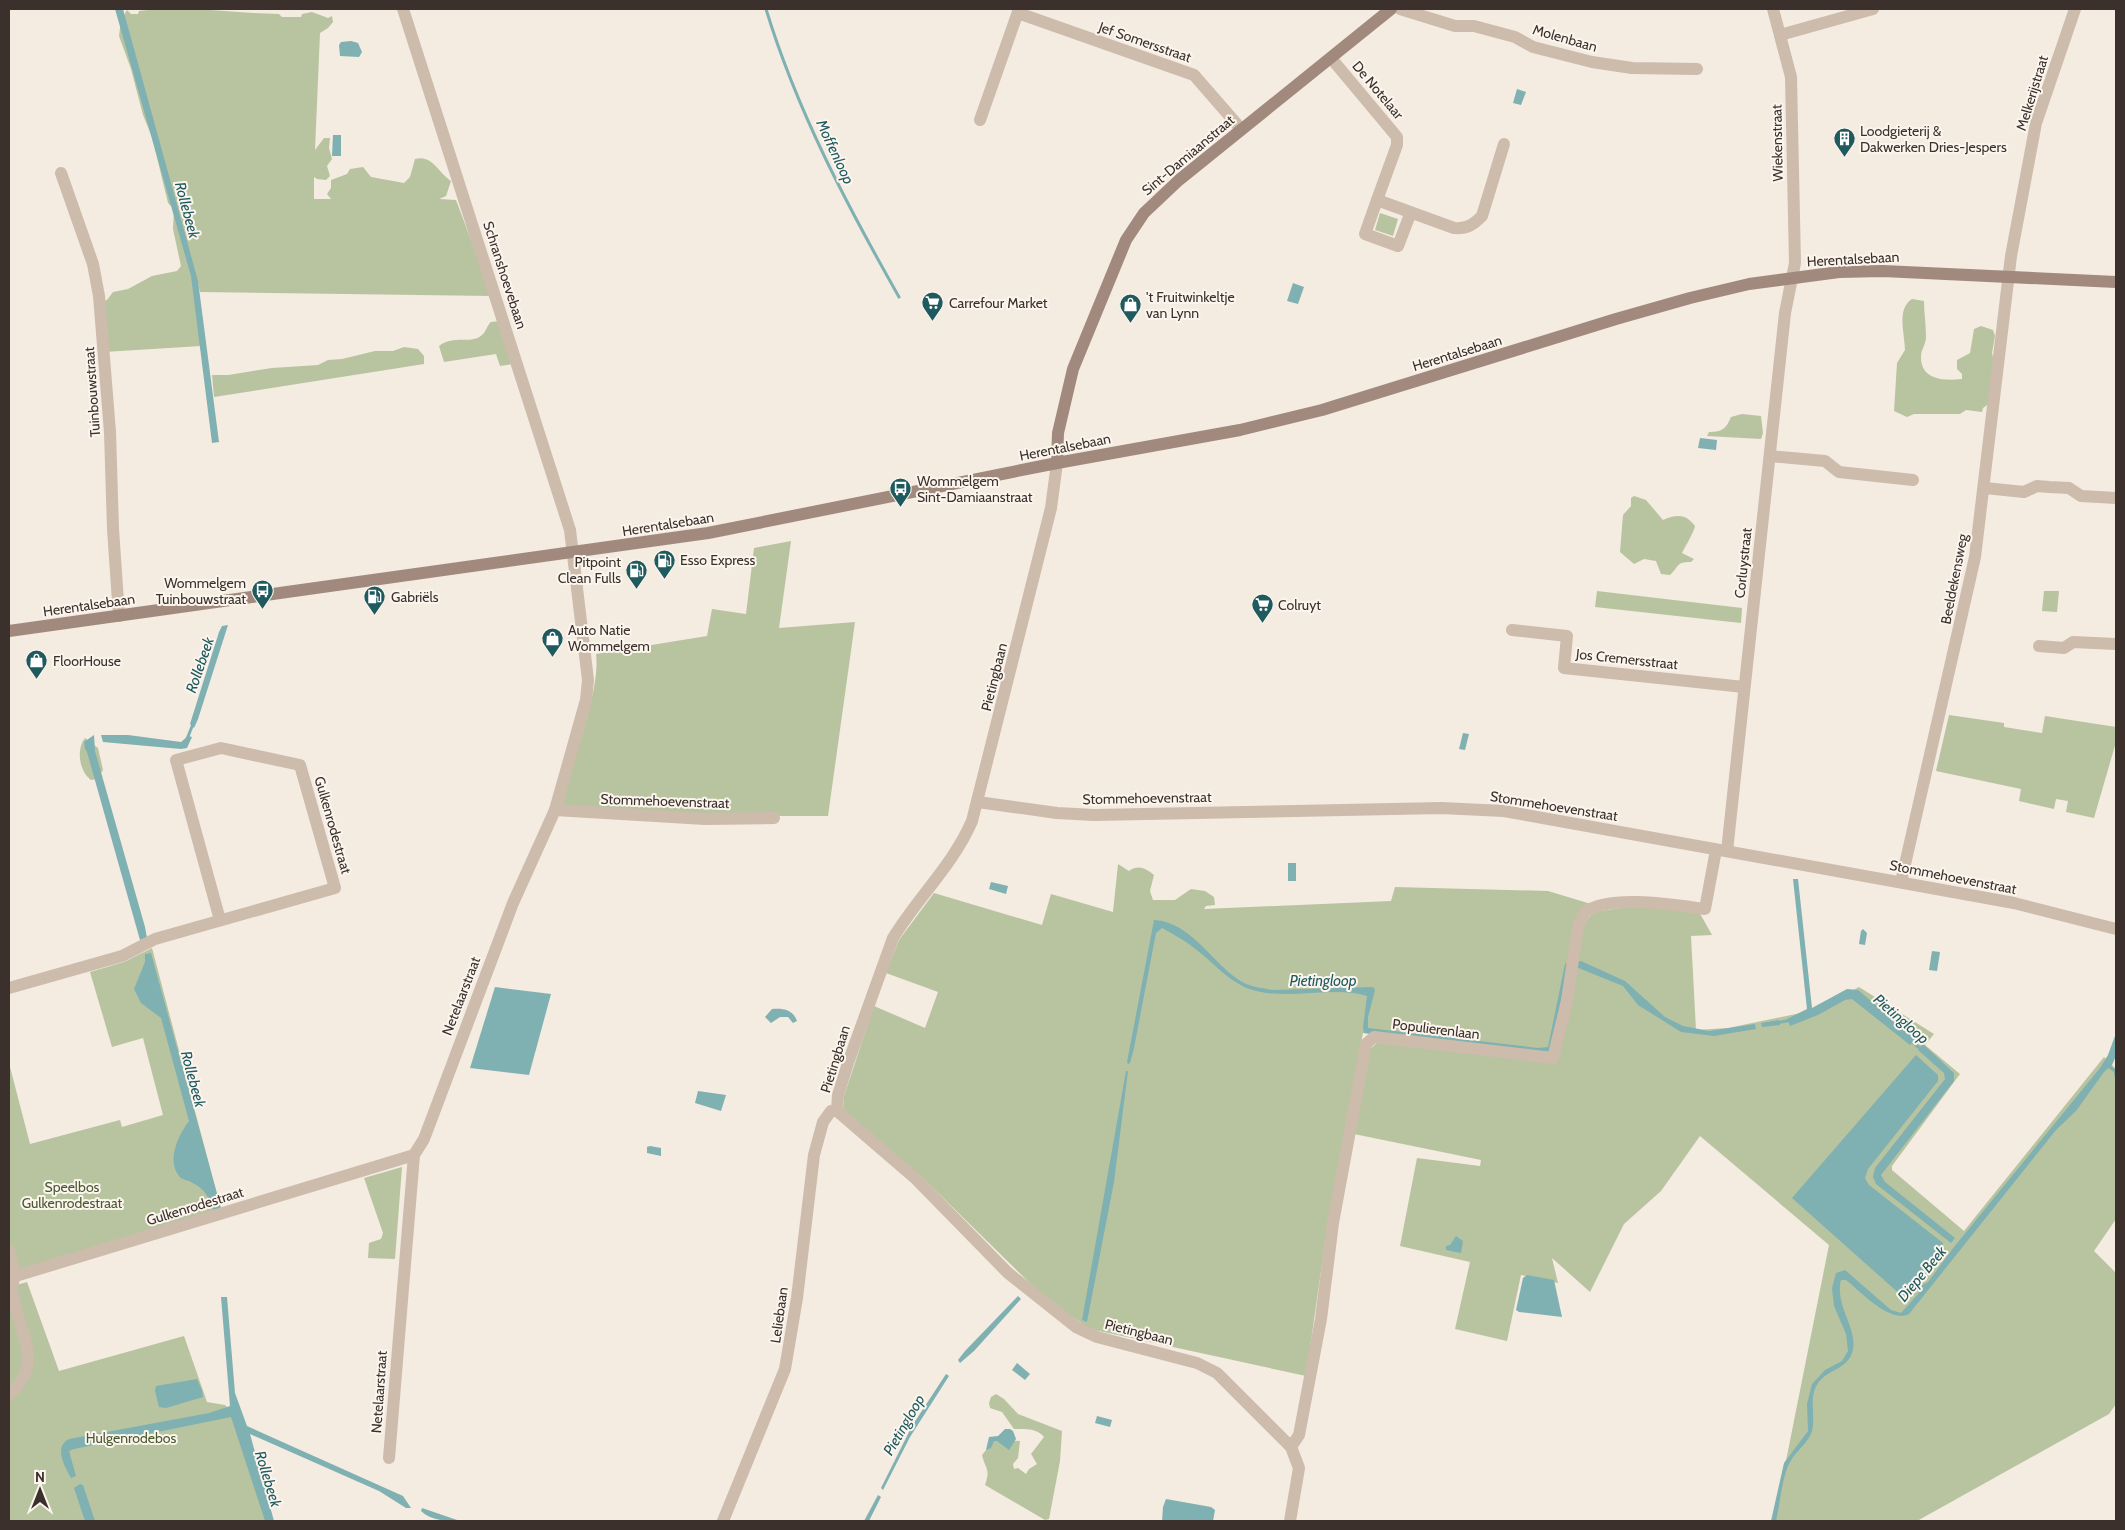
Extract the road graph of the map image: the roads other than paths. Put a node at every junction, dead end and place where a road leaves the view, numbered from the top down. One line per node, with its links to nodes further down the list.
1 (403, 9): 25 (street, Schranshoevebaan)
2 (1390, 9): 9 (main road, Sint-Damiaanstraat)
3 (1400, 9): 10 (street, Molenbaan)
4 (1772, 9): 8 (street, Wiekenstraat)
5 (1873, 9): 8 (street)
6 (2075, 9): 17 (street, Melkerijstraat)
7 (1019, 11): 11 (street); 12 (street, Jef Somersstraat)
8 (1780, 35): 18 (street, Wiekenstraat)
9 (1331, 58): 12 (main road, Sint-Damiaanstraat); 15 (street, De Notelaar)
10 (1697, 69)
11 (980, 120)
12 (1242, 129): 21 (main road, Sint-Damiaanstraat)
13 (1504, 144): 16 (street)
14 (61, 173): 26 (street, Tuinbouwstraat)
15 (1377, 200): 16 (street); 16 (street, De Notelaar)
16 (1411, 212)
17 (2010, 276): 18 (main road, Herentalsebaan); 19 (main road, Herentalsebaan); 23 (street, Beeldekensweg)
18 (1791, 278): 20 (street, Corluystraat); 21 (main road, Herentalsebaan)
19 (2116, 282)
20 (1770, 456): 22 (street); 31 (street, Corluystraat)
21 (1057, 463): 25 (main road, Herentalsebaan); 32 (street, Pietingbaan)
22 (1914, 480)
23 (1985, 488): 24 (street); 36 (street, Beeldekensweg)
24 (2116, 498)
25 (572, 553): 26 (main road, Herentalsebaan); 33 (street, Netelaarstraat)
26 (119, 616): 28 (main road, Herentalsebaan)
27 (1512, 630): 31 (street, Jos Cremersstraat)
28 (9, 631)
29 (2116, 644): 30 (street)
30 (2039, 646)
31 (1744, 687): 35 (street, Corluystraat)
32 (978, 802): 35 (street, Stommehoevenstraat); 40 (street, Pietingbaan)
33 (555, 810): 34 (street, Stommehoevenstraat); 41 (street, Netelaarstraat)
34 (774, 818)
35 (1722, 850): 36 (street, Stommehoevenstraat); 45 (street, Populierenlaan)
36 (1901, 882): 38 (street, Stommehoevenstraat)
37 (220, 920): 37 (street, Gulkenrodestraat); 39 (street, Gulkenrodestraat)
38 (2116, 929)
39 (9, 988)
40 (837, 1111): 45 (street, Pietingbaan); 47 (street, Leliebaan)
41 (414, 1155): 43 (street, Gulkenrodestraat); 46 (street, Netelaarstraat)
42 (9, 1251): 43 (street)
43 (12, 1277): 44 (street)
44 (9, 1395)
45 (1291, 1447): 48 (street, Pietingbaan)
46 (389, 1458)
47 (723, 1521)
48 (1290, 1521)

